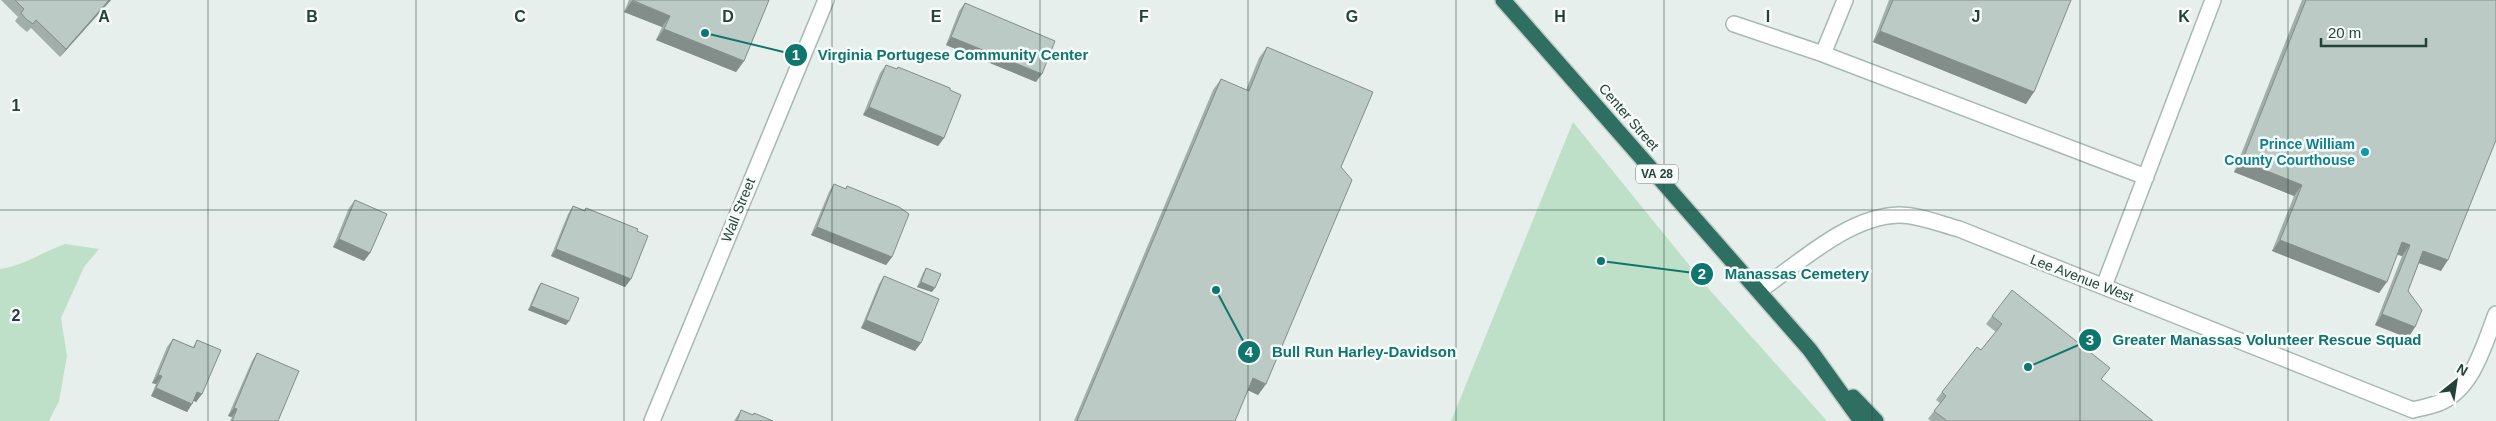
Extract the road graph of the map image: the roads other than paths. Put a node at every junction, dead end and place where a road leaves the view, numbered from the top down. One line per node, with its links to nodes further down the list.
1 (826, 0): 12 (street, Wall Street)
2 (1503, 0): 9 (highway, Center Street / VA 28)
3 (1845, 0): 6 (street)
4 (2213, 0): 7 (street)
5 (1734, 24): 6 (street)
6 (1823, 54): 7 (street)
7 (2146, 177): 8 (street)
8 (2104, 286): 9 (street, Lee Avenue West); 10 (street, Lee Avenue West)
9 (1759, 291): 11 (highway, Center Street / VA 28)
10 (2496, 314)
11 (1810, 350): 13 (highway, Center Street / VA 28); 14 (highway, VA 28)
12 (652, 421)
13 (1860, 421)
14 (1876, 421)

